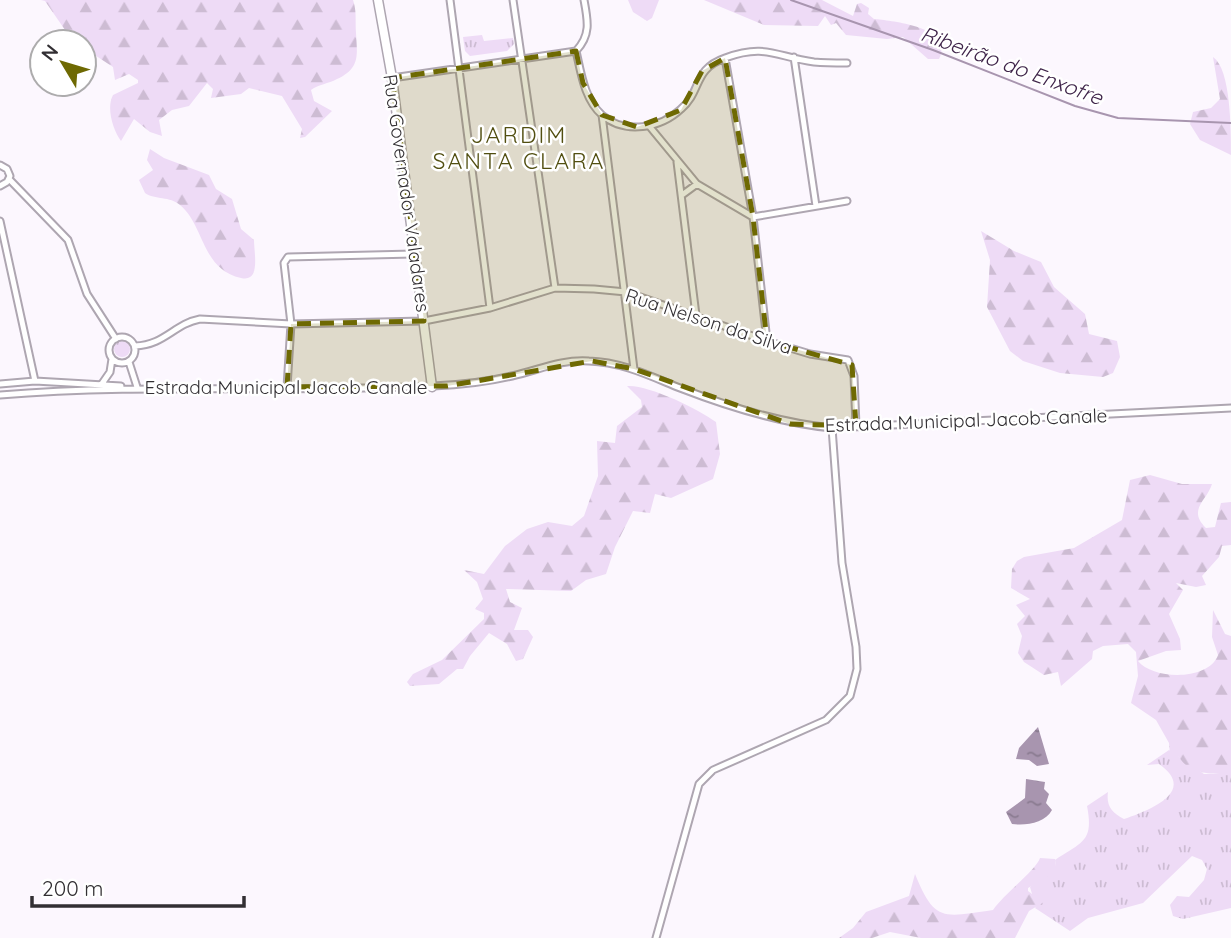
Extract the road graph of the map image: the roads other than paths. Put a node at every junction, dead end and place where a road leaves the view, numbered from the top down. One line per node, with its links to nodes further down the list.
1 (377, 0): 11 (street, Rua Governador Valadares)
2 (450, 0): 10 (street)
3 (513, 0): 8 (street)
4 (584, 0): 5 (street)
5 (576, 51): 8 (street); 12 (street)
6 (794, 57): 7 (street); 9 (street); 21 (street)
7 (725, 58): 13 (street); 22 (street)
8 (523, 59): 10 (street); 25 (street)
9 (847, 63)
10 (459, 70): 11 (street); 27 (street)
11 (392, 78): 24 (street, Rua Governador Valadares)
12 (602, 115): 13 (street); 26 (street)
13 (650, 127): 14 (street)
14 (677, 162): 17 (street); 19 (street)
15 (1, 164): 16 (street)
16 (9, 179): 18 (street); 31 (street)
17 (697, 184): 19 (street); 22 (street)
18 (0, 186)
19 (682, 195): 28 (street)
20 (847, 201): 21 (street)
21 (816, 206): 22 (street)
22 (753, 217): 32 (street)
23 (0, 221): 37 (street)
24 (413, 254): 29 (street, Rua Governador Valadares); 30 (street)
25 (555, 288): 26 (street, Rua Nelson da Silva); 27 (street, Rua Nelson da Silva)
26 (626, 292): 28 (street, Rua Nelson da Silva); 36 (street)
27 (490, 308): 29 (street, Rua Nelson da Silva)
28 (696, 315): 32 (street, Rua Nelson da Silva)
29 (424, 321): 30 (street, Rua Nelson da Silva); 42 (street, Rua Governador Valadares)
30 (291, 324): 33 (street, Rua Nelson da Silva); 41 (street)
31 (116, 339): 33 (street); 34 (street)
32 (767, 341): 45 (street, Rua Nelson da Silva)
33 (135, 346): 35 (street)
34 (112, 359): 35 (street); 39 (street)
35 (129, 362): 40 (street)
36 (634, 369): 42 (street, Estrada Municipal Jacob Canale); 46 (street, Estrada Municipal Jacob Canale)
37 (35, 381): 38 (street); 39 (street)
38 (0, 384)
39 (101, 385): 40 (street)
40 (139, 387): 41 (street, Estrada Municipal Jacob Canale); 43 (street, Estrada Municipal Jacob Canale)
41 (287, 387): 42 (street, Estrada Municipal Jacob Canale)
42 (432, 387)
43 (0, 394)
44 (1231, 408): 45 (street, Estrada Municipal Jacob Canale)
45 (856, 426): 46 (street, Estrada Municipal Jacob Canale)
46 (832, 428): 47 (street)
47 (656, 938)

